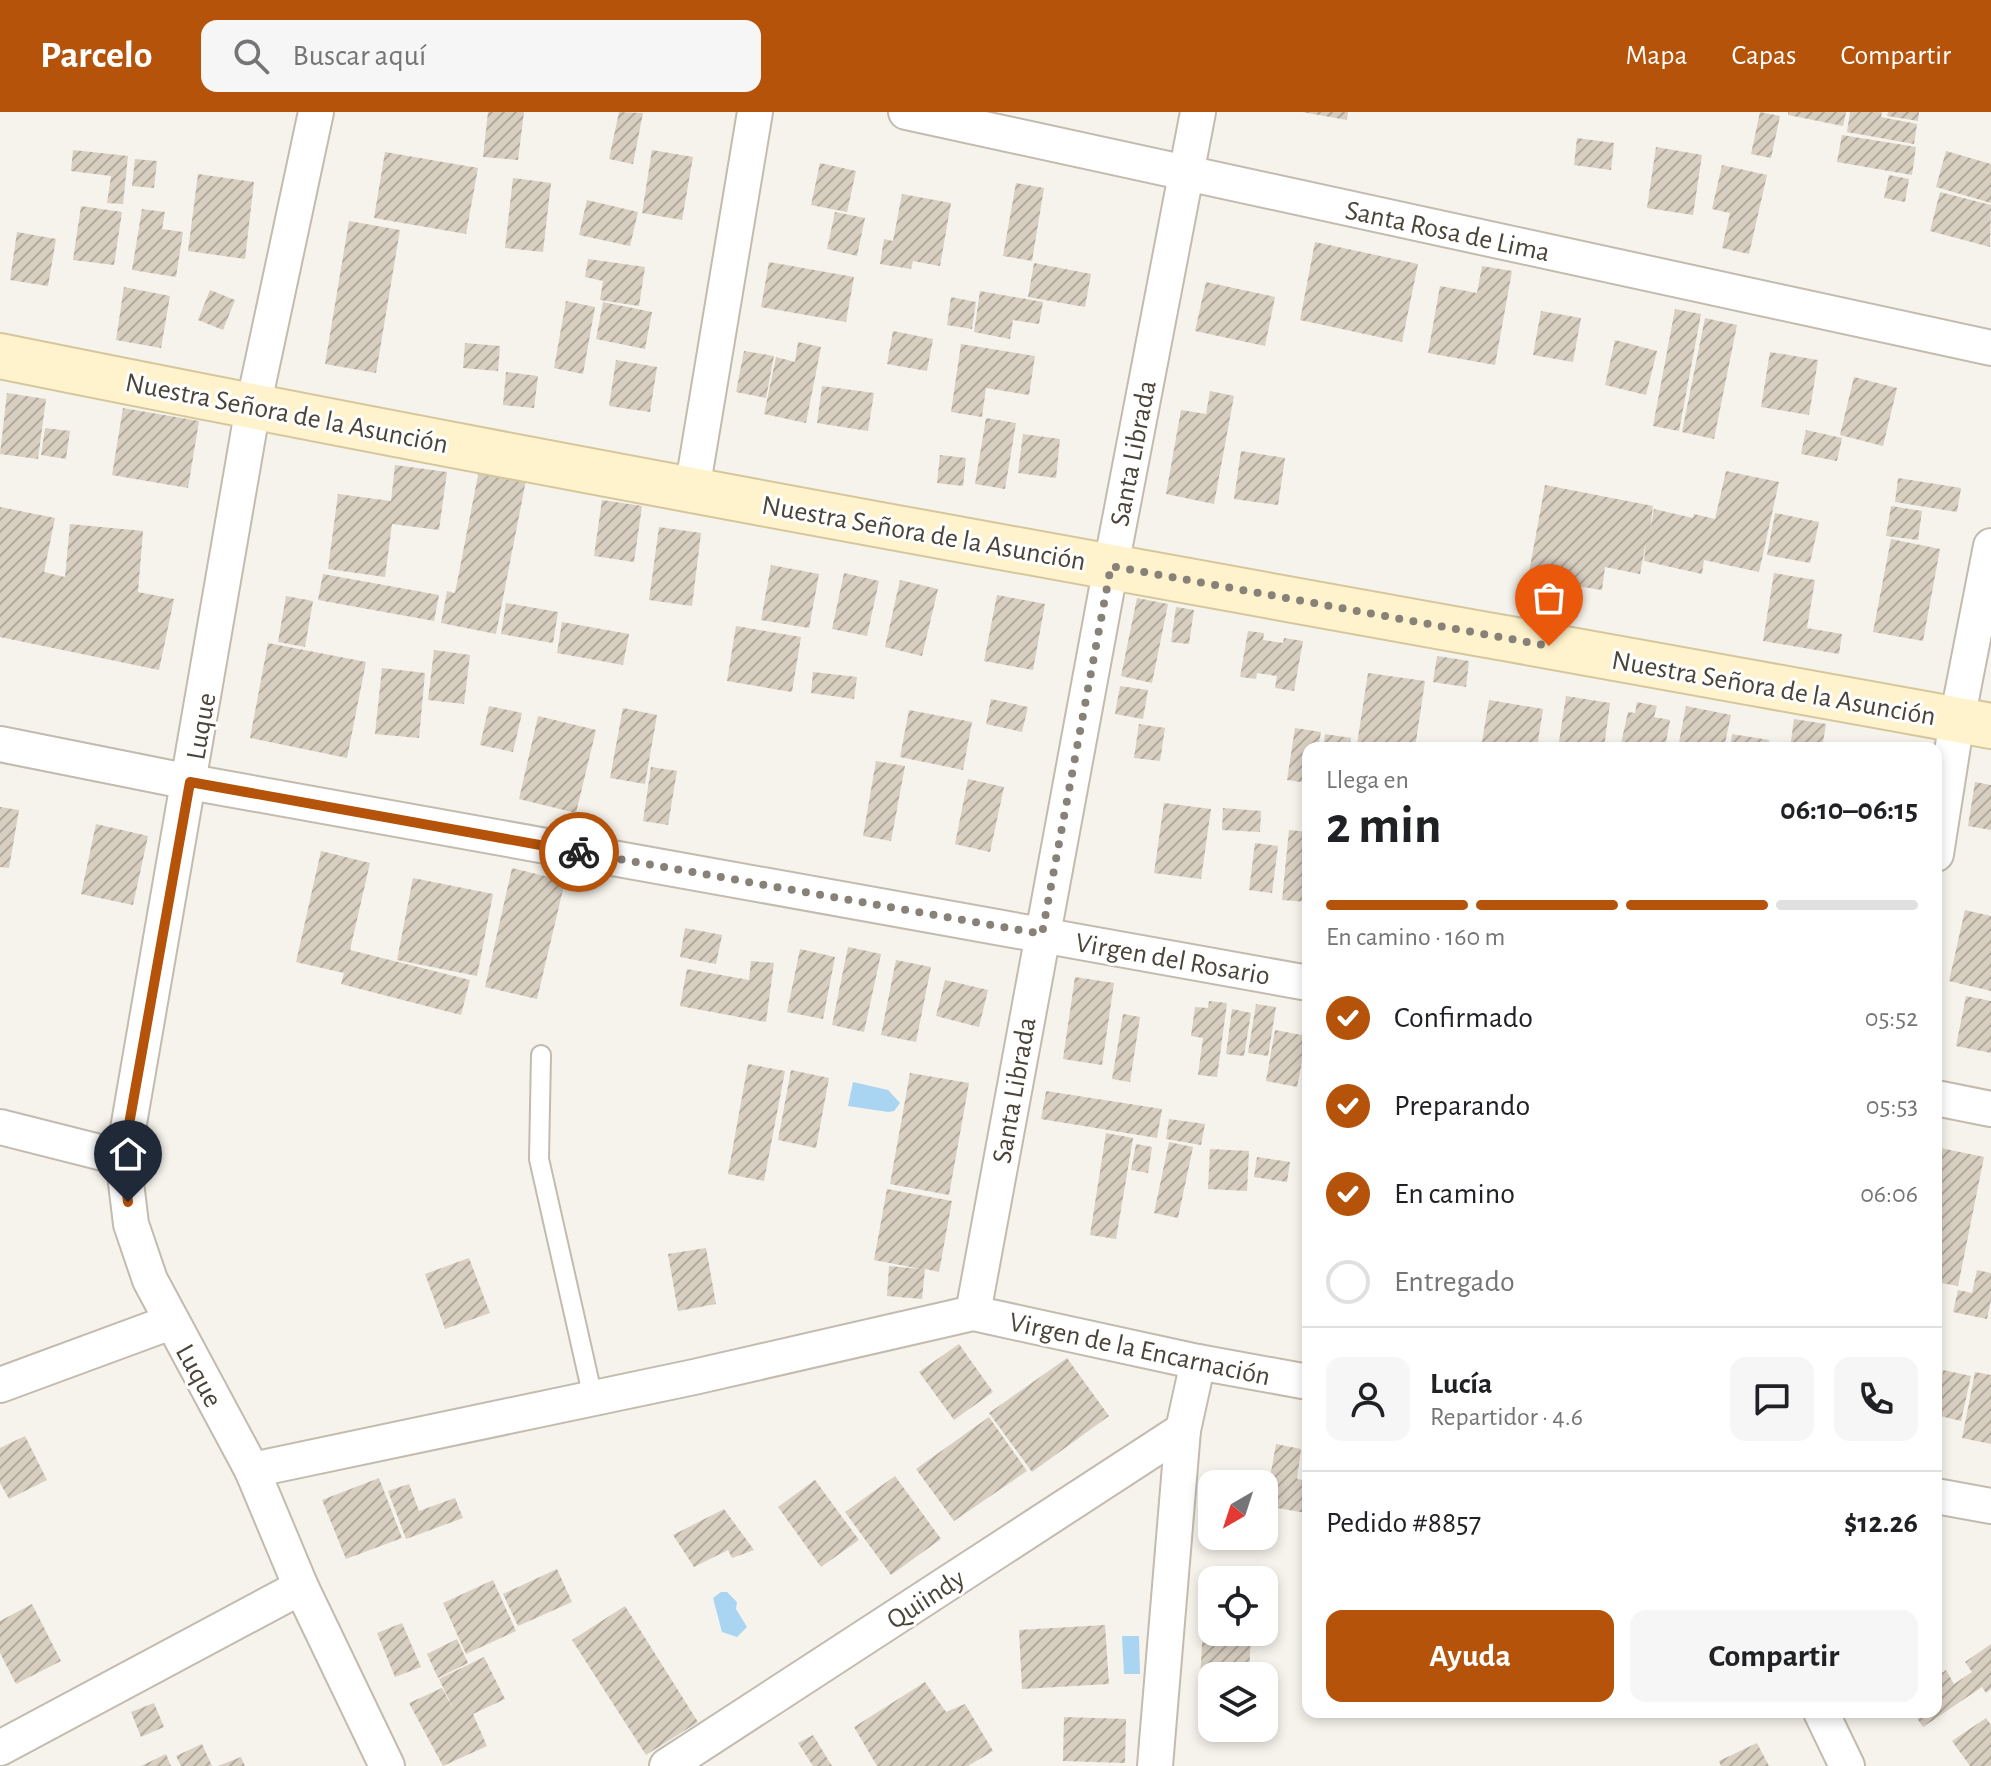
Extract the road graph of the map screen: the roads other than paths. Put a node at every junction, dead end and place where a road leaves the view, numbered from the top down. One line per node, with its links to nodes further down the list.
1 (316, 112): 8 (street, Luque)
2 (755, 112): 9 (street)
3 (906, 112): 5 (street, Santa Rosa de Lima)
4 (1198, 112): 5 (street, Santa Librada)
5 (1185, 173): 6 (street, Santa Rosa de Lima); 11 (street, Santa Librada)
6 (1991, 348)
7 (0, 356): 8 (street, Nuestra Señora de la Asunción)
8 (253, 407): 9 (street, Nuestra Señora de la Asunción); 14 (street, Luque)
9 (692, 490): 11 (street, Nuestra Señora de la Asunción)
10 (1991, 546): 12 (street)
11 (1111, 566): 12 (street, Nuestra Señora de la Asunción); 16 (street, Santa Librada)
12 (1974, 723): 15 (street)
13 (0, 744): 14 (street, Virgen del Rosario)
14 (190, 782): 16 (street, Virgen del Rosario); 22 (street, Luque)
15 (1942, 833)
16 (1042, 934): 17 (street, Virgen del Rosario); 23 (street, Santa Librada)
17 (1302, 982)
18 (541, 1055): 28 (lane)
19 (1942, 1099): 20 (street)
20 (1991, 1109)
21 (0, 1127): 22 (street)
22 (123, 1158): 24 (street, Luque)
23 (973, 1313): 25 (street, Virgen de la Encarnación); 28 (street)
24 (171, 1322): 27 (street); 30 (street, Luque)
25 (1198, 1362): 26 (street, Virgen de la Encarnación); 29 (street)
26 (1302, 1381)
27 (0, 1385)
28 (593, 1398): 30 (street)
29 (1183, 1430): 37 (street, Quiindy); 38 (street)
30 (252, 1470): 33 (street, Luque)
31 (1942, 1497): 32 (street)
32 (1991, 1506)
33 (301, 1587): 35 (street); 36 (street, Luque)
34 (1824, 1718): 39 (street)
35 (0, 1748)
36 (387, 1766)
37 (667, 1766)
38 (1155, 1766)
39 (1847, 1766)

